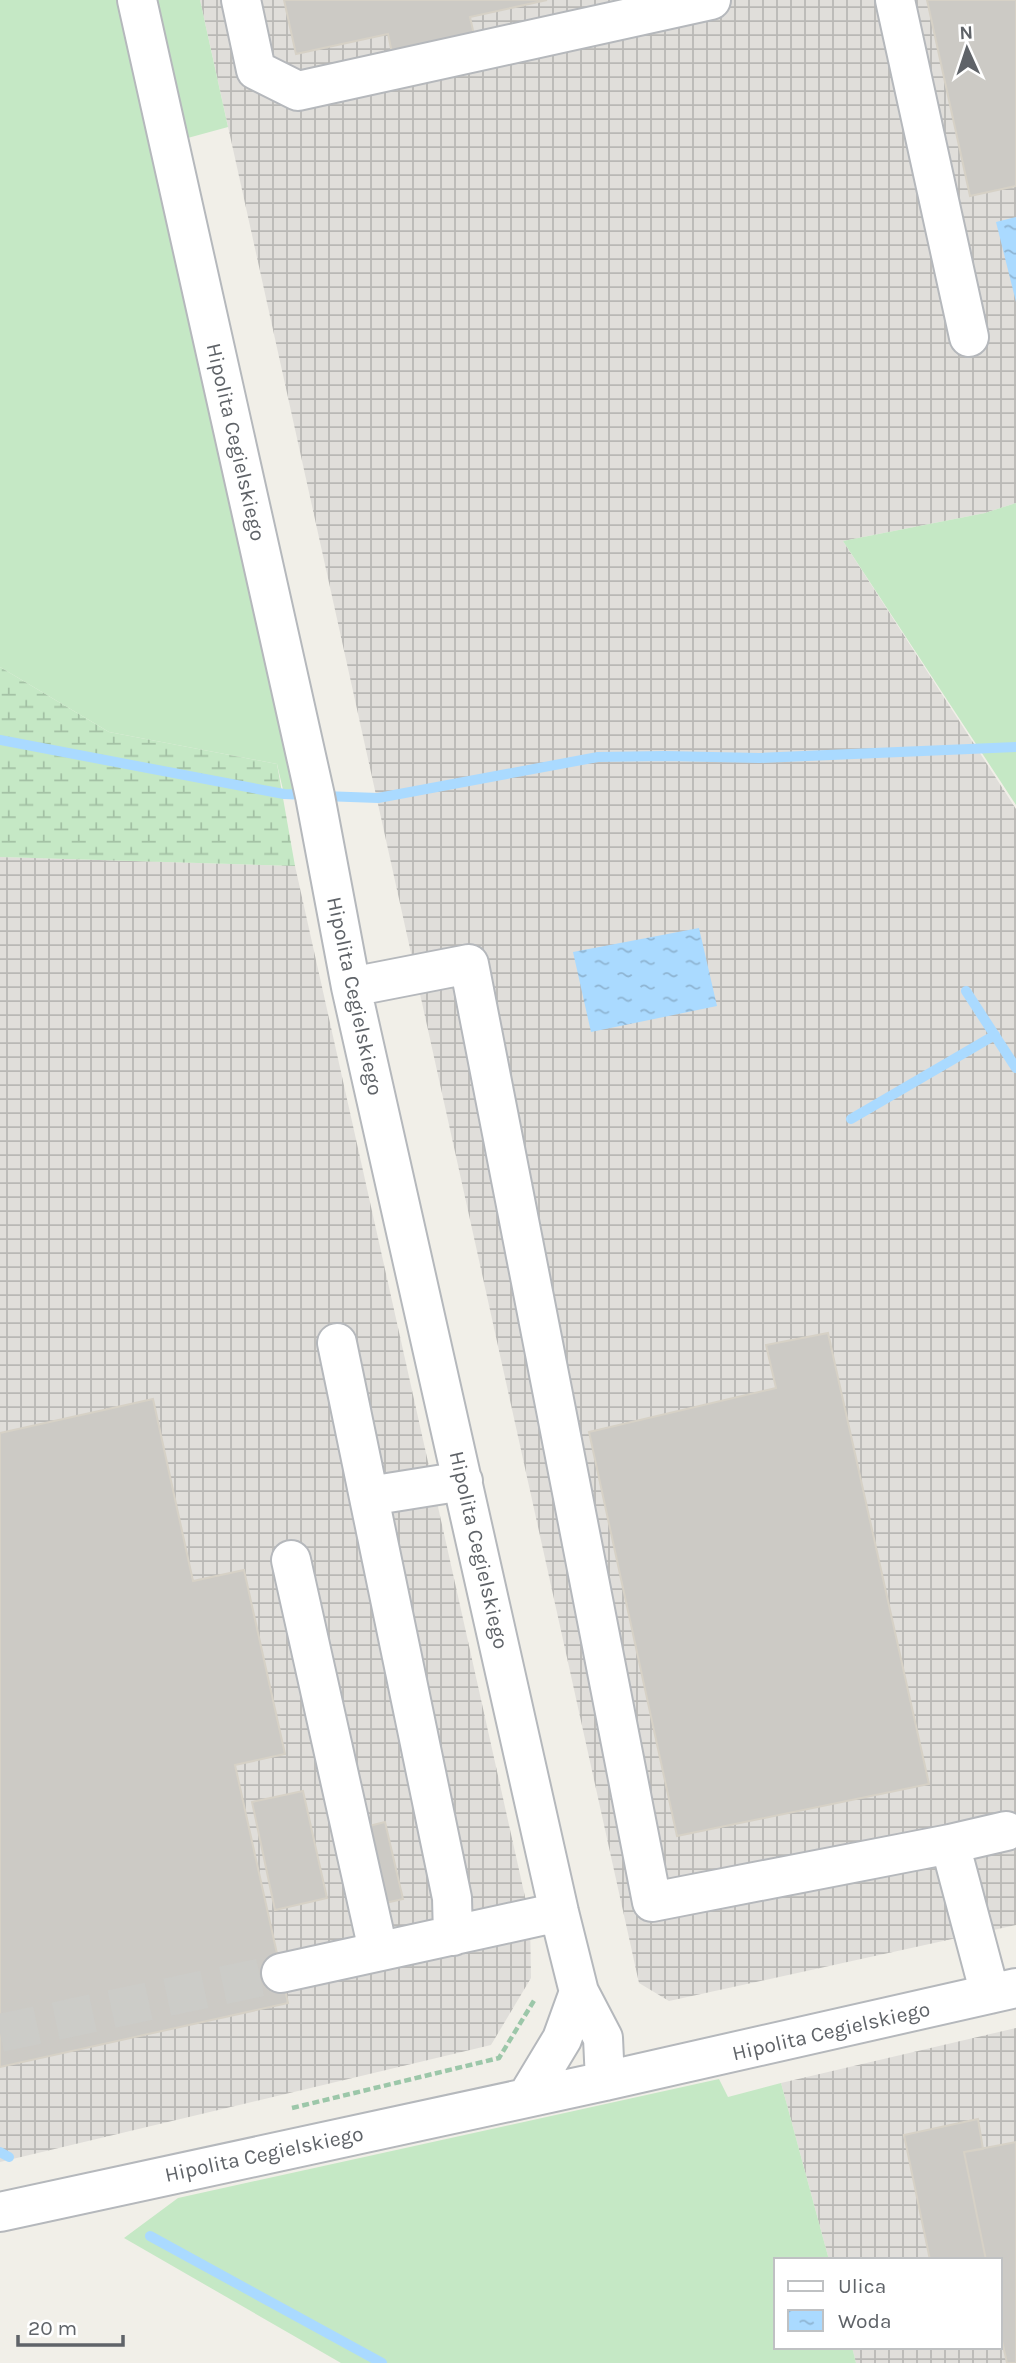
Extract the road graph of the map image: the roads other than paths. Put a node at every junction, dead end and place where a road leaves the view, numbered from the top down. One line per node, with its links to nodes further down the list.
1 (137, 0): 6 (street, Hipolita Cegielskiego)
2 (241, 0): 3 (street)
3 (711, 0)
4 (895, 0): 5 (street)
5 (969, 337)
6 (351, 987): 8 (street, Hipolita Cegielskiego); 12 (street)
7 (337, 1343): 9 (street)
8 (463, 1480): 9 (street); 13 (street, Hipolita Cegielskiego)
9 (369, 1496): 14 (street)
10 (291, 1560): 15 (street)
11 (1006, 1830): 12 (street)
12 (950, 1844): 17 (street)
13 (559, 1912): 14 (street); 18 (street, Hipolita Cegielskiego)
14 (453, 1936): 15 (street)
15 (378, 1950): 16 (street)
16 (281, 1973)
17 (1003, 1991): 19 (street, Hipolita Cegielskiego)
18 (579, 1992): 19 (street, Hipolita Cegielskiego); 20 (street)
19 (606, 2081): 20 (street, Hipolita Cegielskiego)
20 (527, 2097): 21 (street, Hipolita Cegielskiego)
21 (0, 2212)

